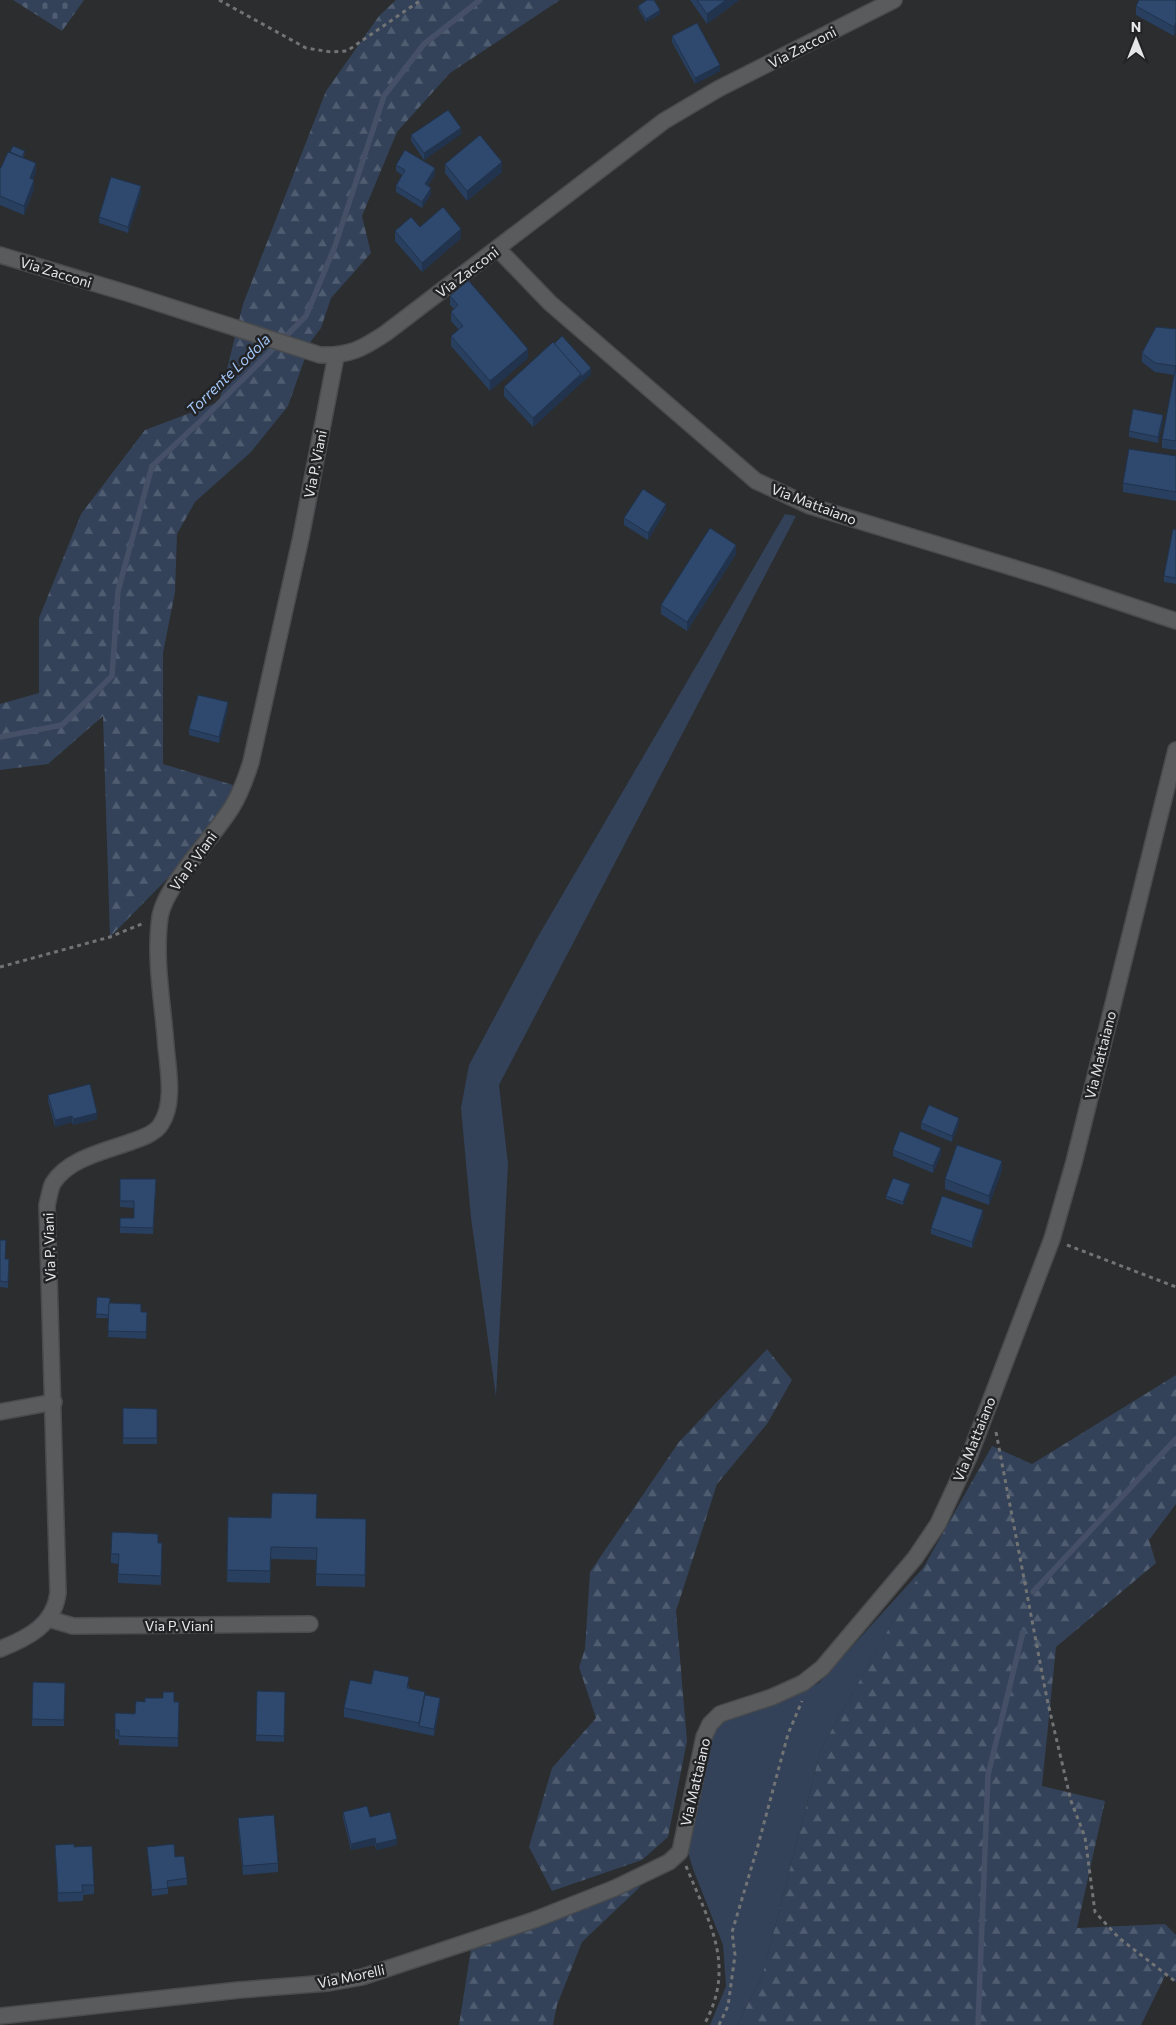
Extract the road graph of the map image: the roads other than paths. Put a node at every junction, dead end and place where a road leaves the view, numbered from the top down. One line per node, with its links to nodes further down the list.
1 (894, 0): 2 (street, Via Zacconi)
2 (498, 249): 4 (street, Via Zacconi); 5 (street, Via Mattaiano)
3 (0, 255): 4 (street, Via Zacconi)
4 (336, 356): 7 (street, Via P. Viani)
5 (1176, 621)
6 (1176, 750): 12 (street, Via Mattaiano)
7 (54, 1402): 8 (street); 9 (street, Via P. Viani)
8 (0, 1412)
9 (50, 1619): 10 (street, Via P. Viani); 11 (street)
10 (310, 1624)
11 (0, 1649)
12 (680, 1852): 13 (street, Via Morelli)
13 (0, 2016)

